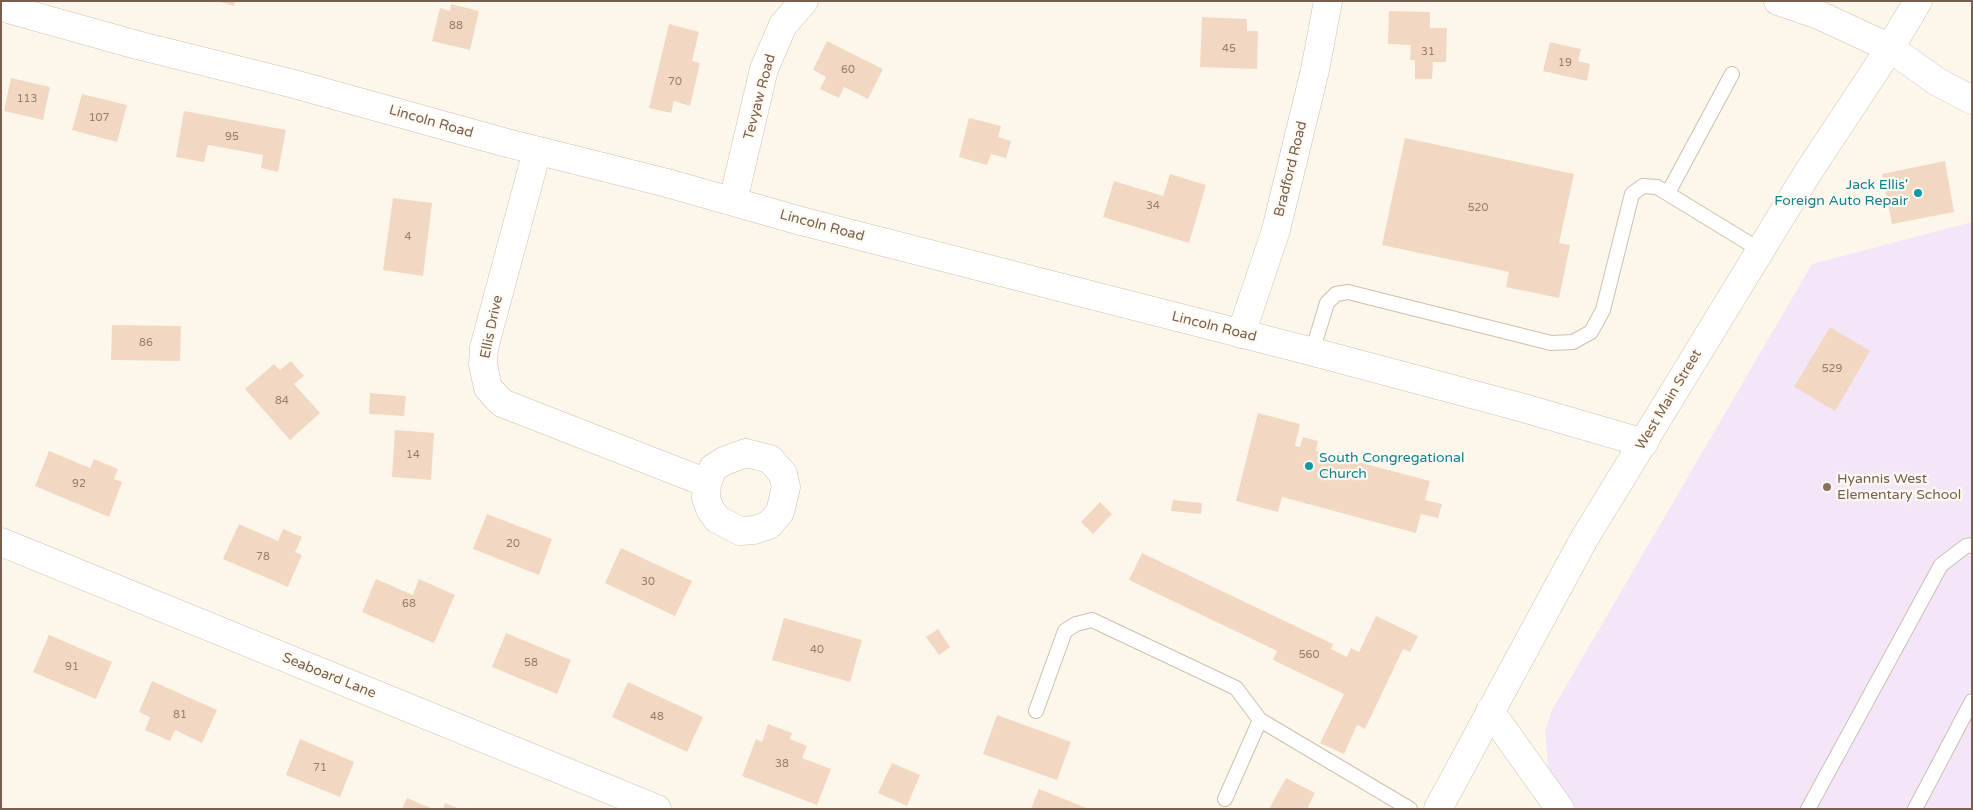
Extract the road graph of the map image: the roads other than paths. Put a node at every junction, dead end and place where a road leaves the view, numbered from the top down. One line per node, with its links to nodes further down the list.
1 (804, 1): 11 (street, Tevyaw Road)
2 (1328, 1): 13 (street, Bradford Road)
3 (1778, 1): 6 (street)
4 (1918, 1): 6 (street, West Main Street)
5 (1, 7): 9 (street, Lincoln Road)
6 (1890, 48): 8 (street); 12 (street, West Main Street)
7 (1732, 74): 10 (lane)
8 (1972, 100)
9 (537, 151): 11 (street, Lincoln Road); 16 (street, Ellis Drive)
10 (1668, 193): 12 (lane); 14 (lane)
11 (733, 201): 13 (street, Lincoln Road)
12 (1760, 250): 15 (street, West Main Street)
13 (1242, 334): 14 (street, Lincoln Road)
14 (1312, 352): 15 (street, Lincoln Road)
15 (1644, 443): 21 (street, West Main Street)
16 (707, 483)
17 (1, 542): 24 (street, Seaboard Lane)
18 (1972, 545): 28 (lane)
19 (1972, 701): 29 (lane)
20 (1036, 711): 22 (lane)
21 (1490, 711): 26 (street, West Main Street); 27 (street)
22 (1260, 720): 23 (lane); 25 (lane)
23 (1225, 799)
24 (657, 809)
25 (1410, 809)
26 (1438, 809)
27 (1560, 809)
28 (1808, 809)
29 (1915, 809)

